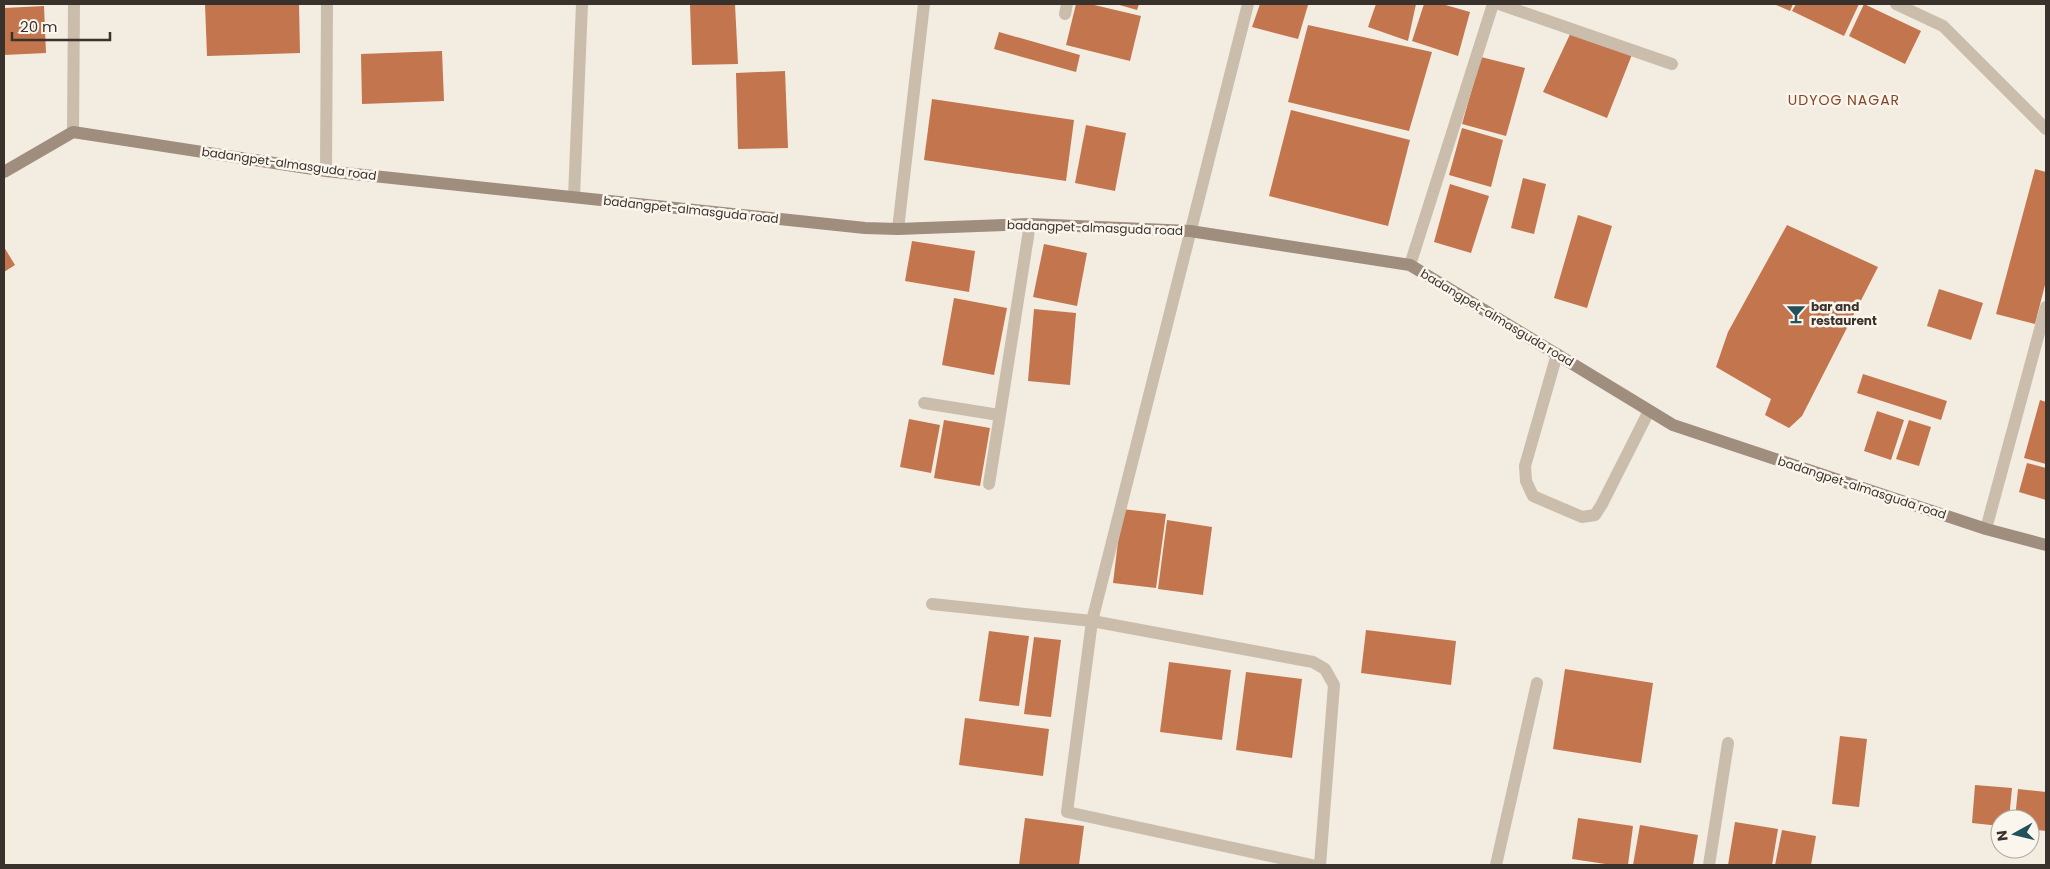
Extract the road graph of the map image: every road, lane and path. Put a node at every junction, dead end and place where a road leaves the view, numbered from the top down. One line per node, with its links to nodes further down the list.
1 (74, 4): 11 (street)
2 (327, 4): 12 (street)
3 (582, 4): 14 (street)
4 (924, 4): 16 (street)
5 (1248, 4): 17 (street)
6 (1493, 4): 18 (street)
7 (1499, 4): 9 (street)
8 (1896, 4): 10 (street)
9 (1672, 64)
10 (2046, 129)
11 (73, 132): 12 (street, badangpet-almasguda road); 13 (street)
12 (326, 171): 14 (street, badangpet-almasguda road)
13 (4, 172)
14 (574, 197): 16 (street, badangpet-almasguda road)
15 (1030, 224): 16 (street, badangpet-almasguda road); 17 (street, badangpet-almasguda road); 23 (street)
16 (898, 229)
17 (1190, 231): 18 (street, badangpet-almasguda road); 28 (street)
18 (1410, 265): 20 (street, badangpet-almasguda road)
19 (2046, 307): 25 (street)
20 (1557, 354): 22 (street, badangpet-almasguda road); 22 (street)
21 (924, 403): 23 (street)
22 (1649, 411): 25 (street, badangpet-almasguda road)
23 (999, 415): 24 (street)
24 (989, 484)
25 (1986, 529): 26 (street, badangpet-almasguda road)
26 (2046, 545)
27 (932, 604): 28 (street)
28 (1092, 621): 31 (street); 32 (street)
29 (1537, 683): 33 (street)
30 (1728, 743): 34 (street)
31 (1312, 865)
32 (1320, 865)
33 (1496, 865)
34 (1709, 865)

